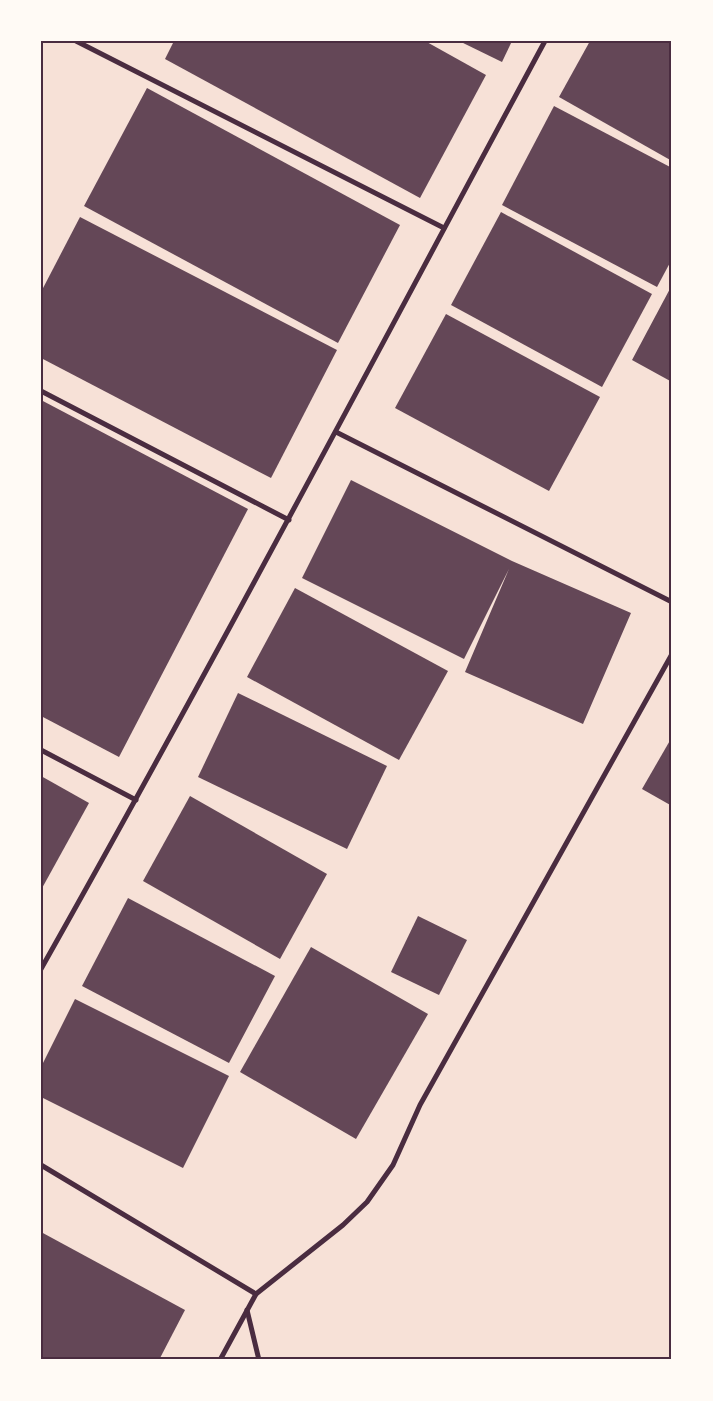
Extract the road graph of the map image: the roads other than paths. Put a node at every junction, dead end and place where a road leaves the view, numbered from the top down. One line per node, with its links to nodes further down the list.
1 (76, 41): 3 (street)
2 (545, 41): 3 (street)
3 (444, 228): 5 (street)
4 (41, 391): 6 (street)
5 (336, 432): 6 (street); 7 (street)
6 (289, 520): 10 (street)
7 (672, 602)
8 (672, 654): 13 (street)
9 (41, 750): 10 (street)
10 (136, 800): 11 (street)
11 (41, 969)
12 (41, 1165): 13 (street)
13 (256, 1294): 14 (street)
14 (247, 1310): 15 (street); 16 (street)
15 (220, 1360)
16 (259, 1360)

